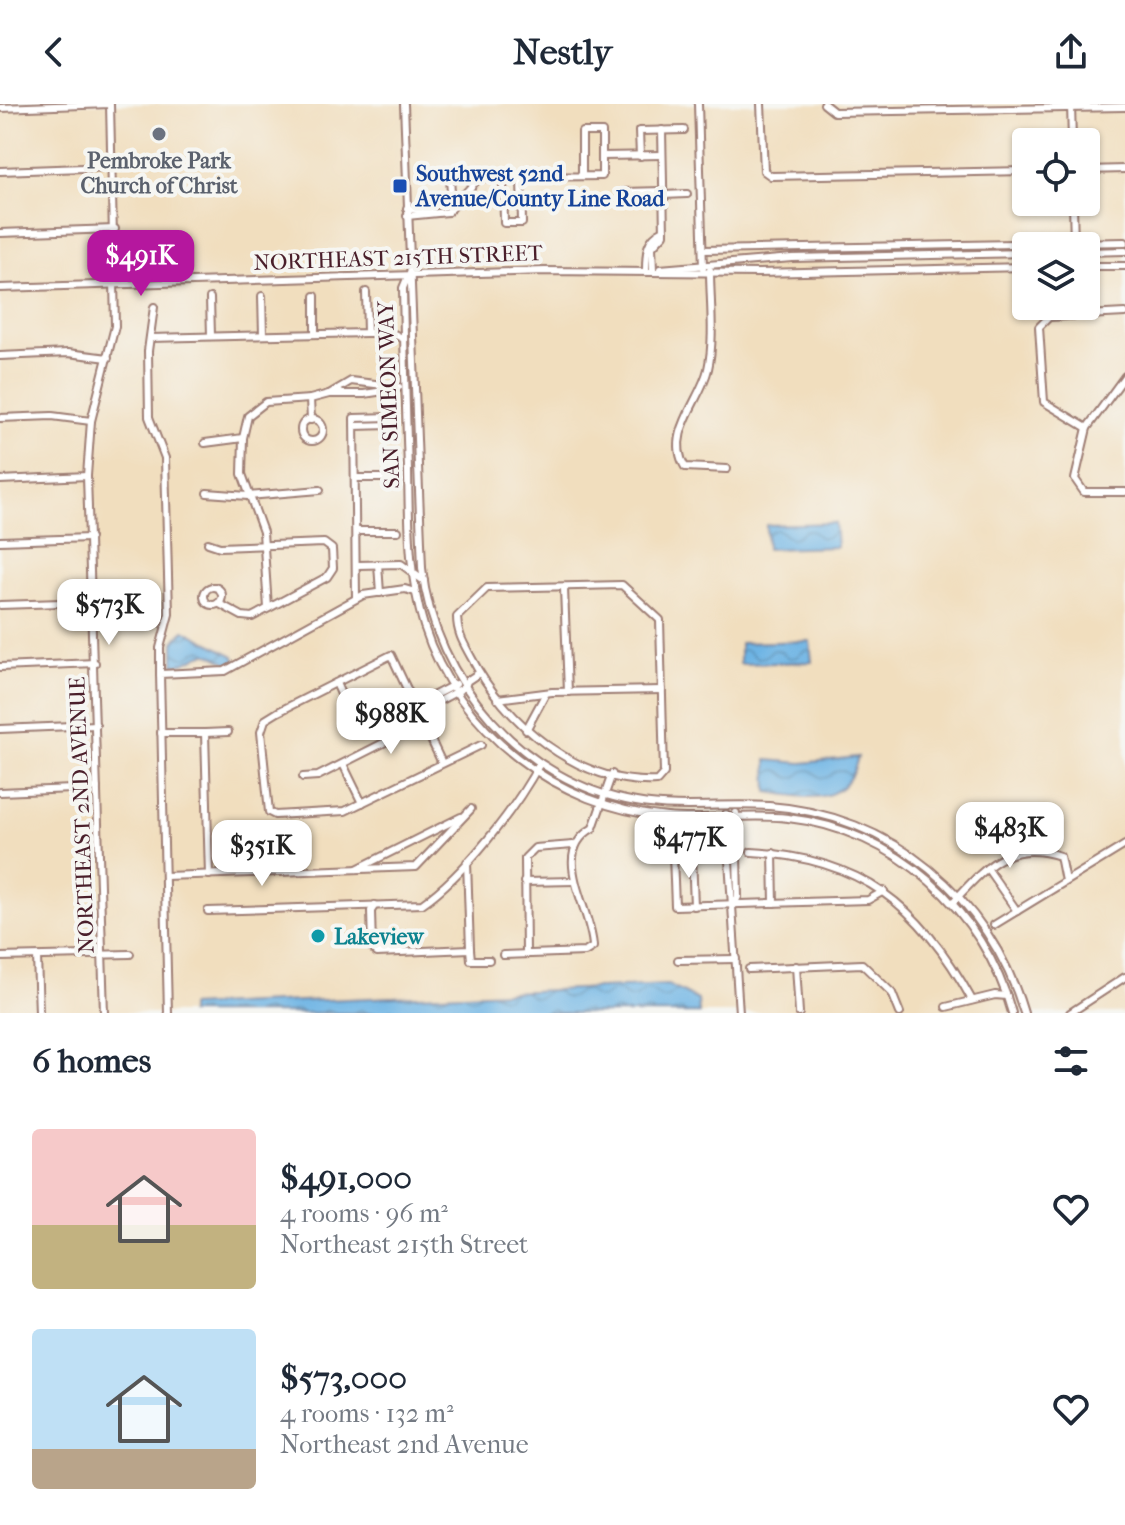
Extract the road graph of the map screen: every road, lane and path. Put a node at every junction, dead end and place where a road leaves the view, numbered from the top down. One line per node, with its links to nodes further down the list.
1 (110, 104): 9 (street); 16 (street, NORTHEAST 2ND AVENUE)
2 (404, 104): 29 (street)
3 (698, 104): 36 (street)
4 (761, 104): 20 (street)
5 (824, 106): 6 (street)
6 (1008, 106): 7 (street)
7 (1071, 106): 8 (street); 10 (street)
8 (1125, 107)
9 (0, 108)
10 (1072, 128)
11 (662, 130): 12 (street); 13 (street); 15 (street)
12 (684, 130)
13 (662, 155): 15 (street); 26 (street)
14 (602, 156): 15 (street); 21 (street); 21 (street)
15 (640, 156)
16 (112, 167): 19 (street); 30 (street, NORTHEAST 2ND AVENUE)
17 (1125, 169): 18 (street)
18 (1100, 170)
19 (0, 171)
20 (1012, 171)
21 (582, 176): 24 (street)
22 (480, 177): 23 (street); 28 (street); 28 (street)
23 (503, 177): 24 (street); 24 (street)
24 (521, 177)
25 (624, 192): 26 (street)
26 (663, 193): 27 (street); 45 (street)
27 (687, 194)
28 (452, 208): 29 (street)
29 (407, 212): 46 (street)
30 (115, 229): 31 (street); 47 (street, NORTHEAST 2ND AVENUE)
31 (0, 233)
32 (1125, 242): 33 (street)
33 (1100, 243)
34 (1012, 245): 35 (street)
35 (861, 247): 36 (street); 40 (street)
36 (703, 250): 44 (street)
37 (1125, 251): 38 (street)
38 (1100, 252)
39 (1012, 253): 40 (street, NORTHEAST 215TH STREET)
40 (861, 256): 44 (street, NORTHEAST 215TH STREET)
41 (1100, 266): 42 (street)
42 (1125, 266)
43 (1012, 267): 44 (street, NORTHEAST 215TH STREET)
44 (706, 269): 45 (street, NORTHEAST 215TH STREET); 75 (street)
45 (649, 270): 46 (street, NORTHEAST 215TH STREET)
46 (408, 276): 47 (street, NORTHEAST 215TH STREET); 60 (street, SAN SIMEON WAY); 64 (street, SAN SIMEON WAY)
47 (116, 284): 48 (street, NORTHEAST 215TH STREET); 62 (street, NORTHEAST 2ND AVENUE)
48 (0, 288)
49 (366, 292): 56 (street)
50 (262, 296): 57 (street)
51 (315, 296): 55 (street)
52 (210, 298): 58 (street)
53 (154, 307): 59 (street)
54 (1125, 313): 72 (street)
55 (315, 333): 56 (street); 57 (street)
56 (367, 333): 60 (street)
57 (263, 335): 58 (street)
58 (211, 336): 59 (street)
59 (150, 338): 110 (street)
60 (404, 339): 65 (street, SAN SIMEON WAY)
61 (0, 356): 62 (street)
62 (108, 358): 70 (street, NORTHEAST 2ND AVENUE)
63 (1125, 376): 72 (street)
64 (416, 386): 65 (street); 95 (street, SAN SIMEON WAY)
65 (402, 387): 66 (street); 66 (street); 90 (street, SAN SIMEON WAY)
66 (329, 394): 67 (street)
67 (310, 399): 69 (street); 73 (street)
68 (0, 418): 70 (street)
69 (311, 420)
70 (91, 421): 76 (street, NORTHEAST 2ND AVENUE)
71 (354, 426): 71 (street); 77 (street)
72 (1087, 428): 81 (street)
73 (243, 438): 74 (street); 83 (street)
74 (205, 443)
75 (727, 469)
76 (87, 476): 79 (street); 86 (street, NORTHEAST 2ND AVENUE)
77 (356, 478): 78 (street); 84 (street)
78 (398, 478)
79 (0, 480)
80 (320, 490): 83 (street)
81 (1125, 492)
82 (207, 493): 83 (street)
83 (248, 496): 89 (street)
84 (357, 531): 85 (street); 93 (street)
85 (398, 531)
86 (90, 538): 87 (street); 103 (street, NORTHEAST 2ND AVENUE)
87 (0, 541)
88 (208, 543): 89 (street)
89 (264, 545): 106 (street); 106 (street)
90 (411, 557): 92 (street); 94 (street, SAN SIMEON WAY)
91 (378, 564): 92 (street); 93 (street); 99 (street)
92 (401, 564): 94 (street)
93 (358, 565): 101 (street)
94 (412, 570): 95 (street); 96 (street, SAN SIMEON WAY)
95 (421, 579): 96 (street); 112 (street, SAN SIMEON WAY)
96 (414, 583): 98 (street); 100 (street, SAN SIMEON WAY)
97 (564, 588): 109 (street); 114 (street); 115 (street)
98 (405, 589): 99 (street); 100 (street)
99 (380, 591): 101 (street)
100 (415, 592): 113 (street, SAN SIMEON WAY)
101 (357, 594): 110 (street)
102 (123, 601): 103 (street)
103 (93, 602): 105 (street); 107 (street, NORTHEAST 2ND AVENUE)
104 (218, 603): 106 (street)
105 (0, 605)
106 (268, 608)
107 (95, 663): 108 (street); 121 (street, NORTHEAST 2ND AVENUE)
108 (0, 667)
109 (479, 673): 112 (street); 117 (street)
110 (160, 674): 125 (street)
111 (336, 683): 118 (street); 119 (street); 137 (street)
112 (465, 683): 113 (street); 129 (street, SAN SIMEON WAY)
113 (454, 689): 118 (street); 131 (street, SAN SIMEON WAY)
114 (662, 690): 115 (street); 132 (street)
115 (568, 692): 116 (street)
116 (545, 695): 117 (street); 123 (street)
117 (497, 699): 123 (street)
118 (419, 707): 120 (street)
119 (349, 712)
120 (425, 722): 128 (street); 130 (street)
121 (96, 725): 122 (street); 134 (street, NORTHEAST 2ND AVENUE)
122 (0, 729)
123 (526, 730): 132 (street)
124 (228, 732): 126 (street)
125 (161, 733): 126 (street); 157 (street)
126 (205, 733): 156 (street)
127 (481, 745): 128 (street)
128 (441, 761): 137 (street)
129 (540, 763): 131 (street); 136 (street, SAN SIMEON WAY)
130 (343, 764): 133 (street); 137 (street)
131 (535, 772): 138 (street, SAN SIMEON WAY); 153 (street)
132 (612, 774): 136 (street)
133 (303, 777)
134 (97, 788): 135 (street); 174 (street, NORTHEAST 2ND AVENUE)
135 (0, 792)
136 (605, 794): 138 (street); 139 (street, SAN SIMEON WAY)
137 (362, 803)
138 (602, 804): 143 (street, SAN SIMEON WAY); 145 (street)
139 (726, 806): 140 (street, SAN SIMEON WAY); 143 (street)
140 (736, 806): 144 (street); 162 (street, SAN SIMEON WAY)
141 (471, 809): 142 (street)
142 (463, 816): 155 (street); 155 (street)
143 (726, 817): 144 (street, SAN SIMEON WAY); 165 (street)
144 (736, 817): 164 (street, SAN SIMEON WAY); 165 (street)
145 (573, 845): 158 (street); 160 (street)
146 (1125, 845): 159 (street)
147 (751, 852): 149 (street)
148 (714, 853): 150 (street)
149 (773, 853): 161 (street); 163 (street)
150 (692, 854): 151 (street); 167 (street)
151 (673, 855): 152 (street); 167 (street)
152 (651, 856)
153 (467, 862): 166 (street); 171 (street)
154 (987, 868): 159 (street); 162 (street); 169 (street)
155 (357, 869): 156 (street)
156 (209, 875): 157 (street)
157 (165, 876): 189 (street)
158 (575, 881): 160 (street); 173 (street)
159 (1065, 881): 169 (street)
160 (524, 882): 173 (street)
161 (884, 891): 163 (street); 185 (street)
162 (959, 895): 164 (street); 194 (street, SAN SIMEON WAY)
163 (774, 903): 165 (street)
164 (952, 903): 184 (street, SAN SIMEON WAY)
165 (734, 904): 167 (street); 178 (street)
166 (375, 905): 168 (street); 171 (street)
167 (694, 906)
168 (208, 911)
169 (1017, 911): 170 (street)
170 (994, 925)
171 (470, 949): 179 (street)
172 (130, 954): 174 (street)
173 (526, 954): 175 (street)
174 (103, 955): 177 (street); 188 (street, NORTHEAST 2ND AVENUE)
175 (503, 955)
176 (0, 957): 177 (street)
177 (37, 957): 187 (street)
178 (736, 959): 180 (street); 190 (street)
179 (489, 960)
180 (678, 960)
181 (796, 966): 182 (street); 191 (street); 192 (street)
182 (749, 969)
183 (1125, 977): 195 (street)
184 (1007, 996): 185 (street); 193 (street, SAN SIMEON WAY)
185 (972, 1000): 186 (street)
186 (946, 1007)
187 (39, 1013)
188 (104, 1013)
189 (168, 1013)
190 (739, 1013)
191 (799, 1013)
192 (900, 1013)
193 (1012, 1013)
194 (1024, 1013)
195 (1070, 1013)

